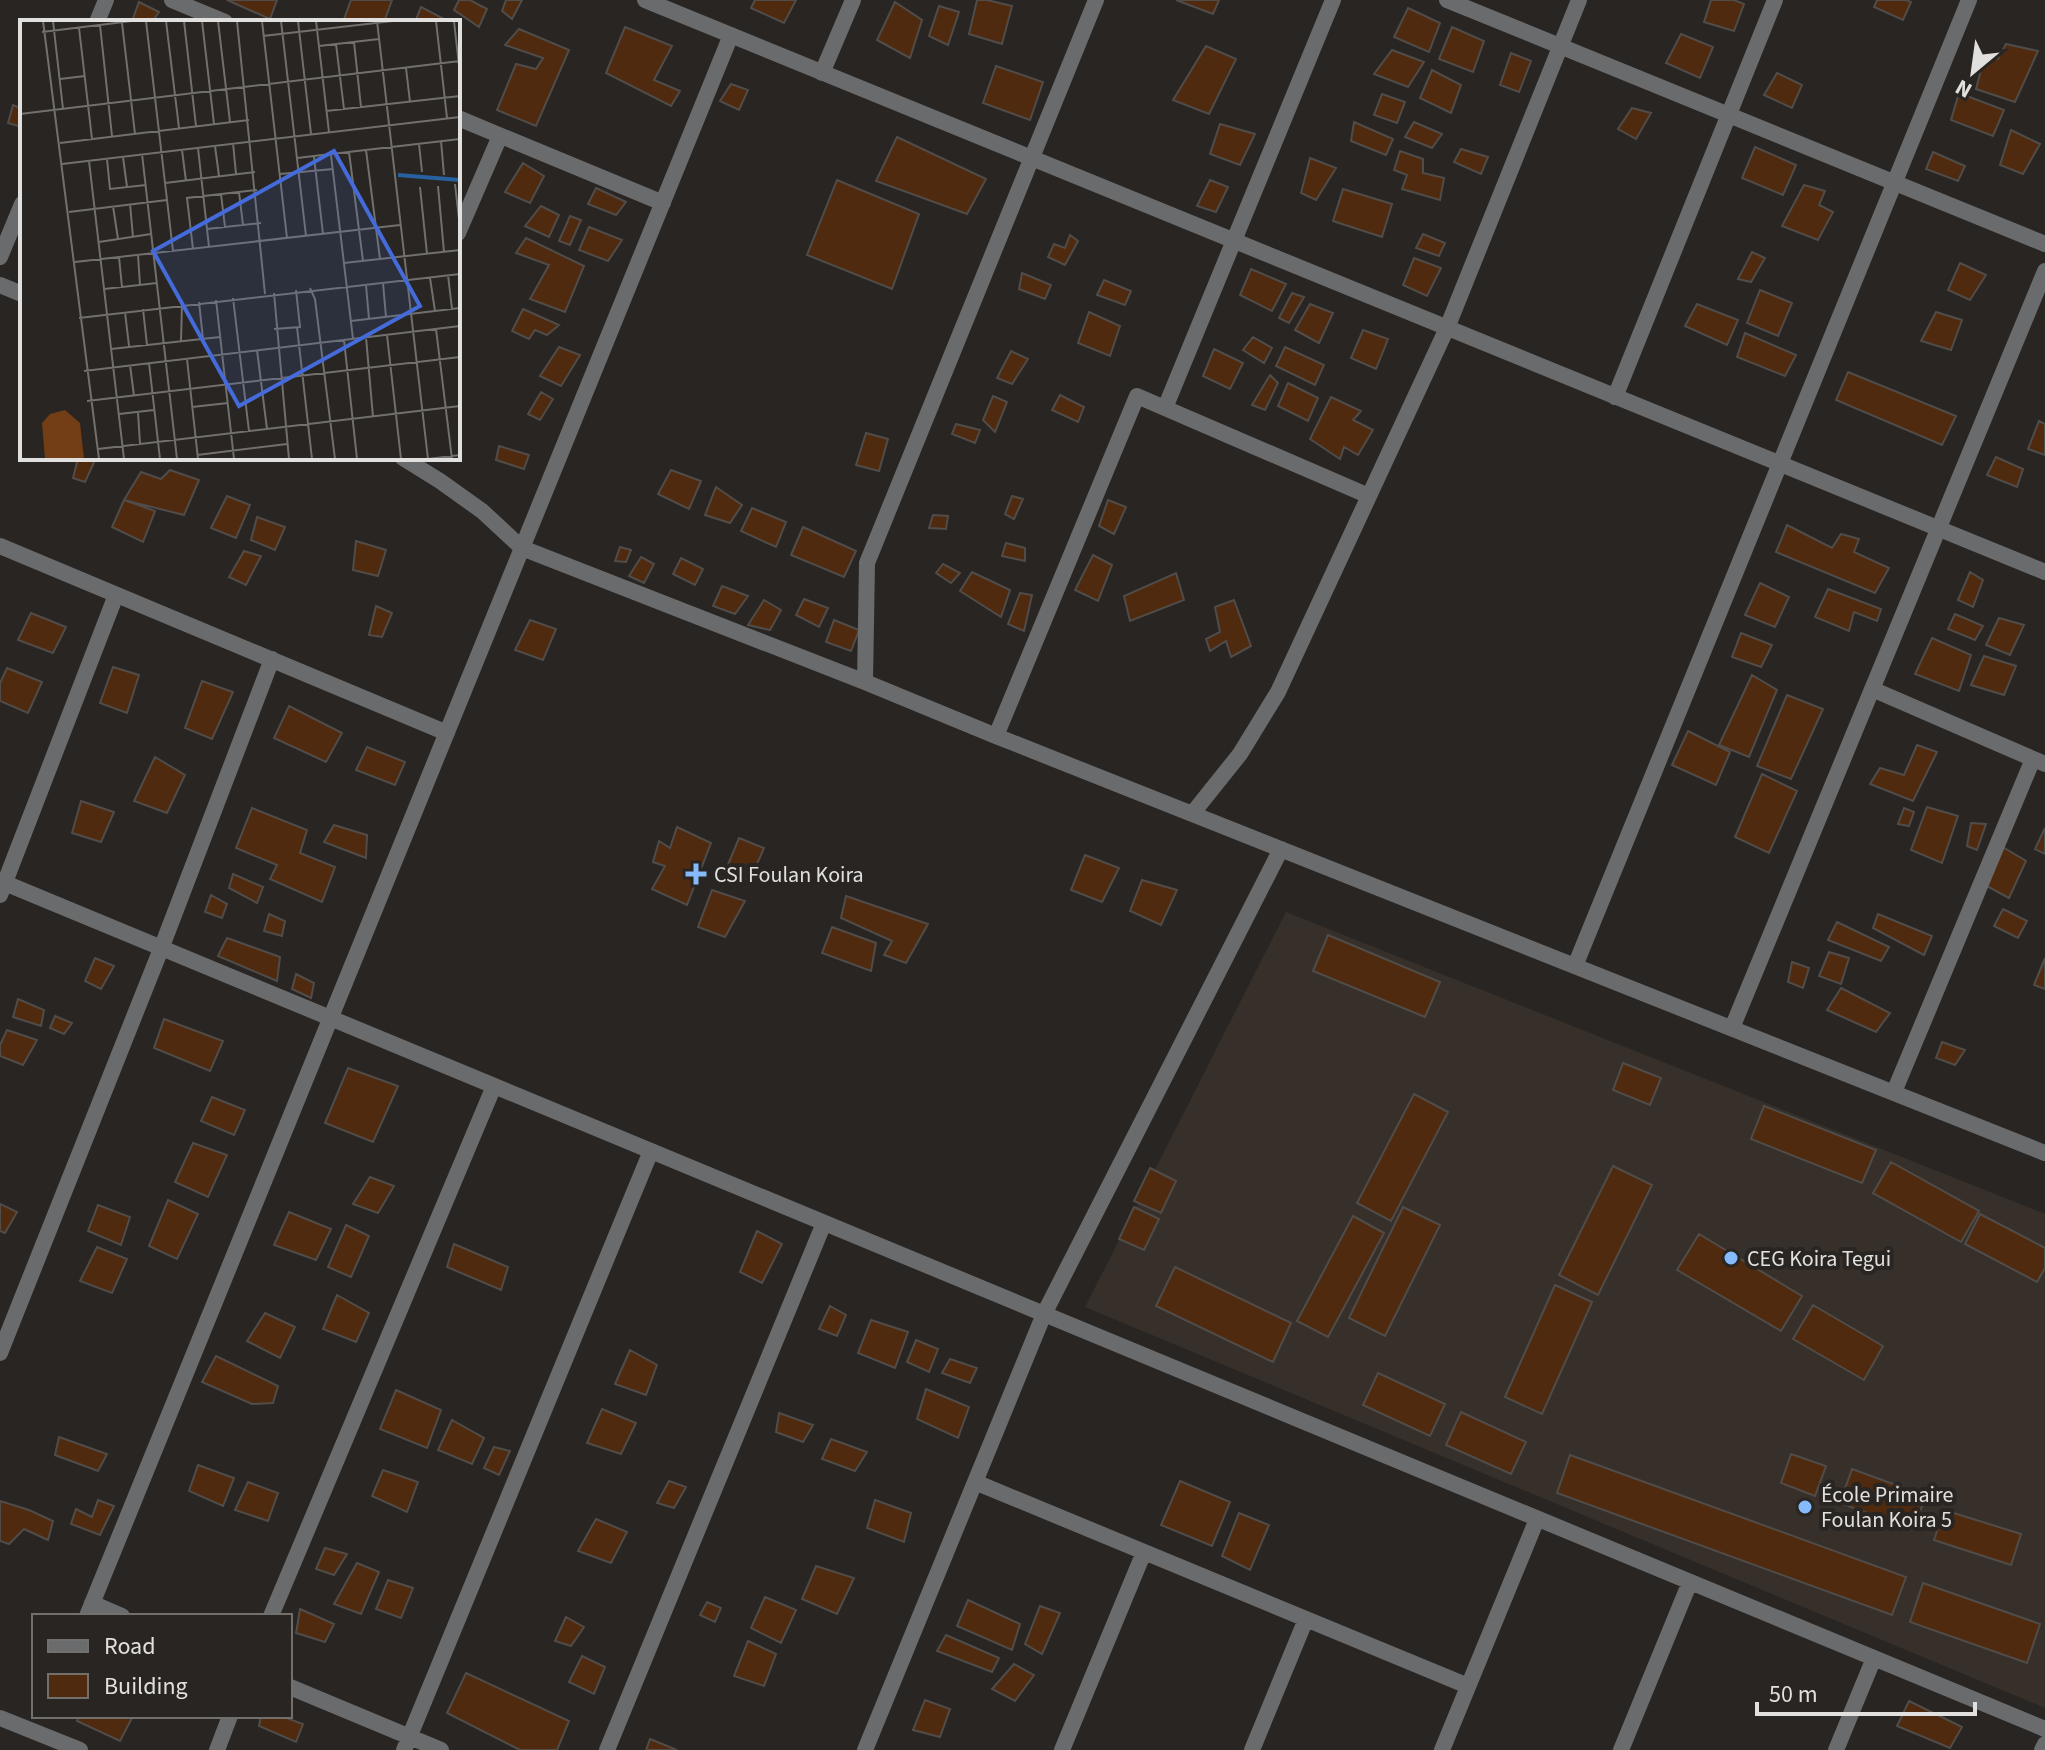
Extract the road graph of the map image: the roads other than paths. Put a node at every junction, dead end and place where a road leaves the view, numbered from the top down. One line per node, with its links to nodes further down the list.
1 (106, 0): 11 (street)
2 (172, 0): 12 (street)
3 (645, 0): 13 (street)
4 (853, 0): 15 (street)
5 (1096, 0): 19 (street)
6 (1333, 0): 24 (street)
7 (1447, 0): 14 (street)
8 (1579, 0): 14 (street)
9 (1775, 0): 16 (street)
10 (1969, 0): 20 (street)
11 (98, 20)
12 (220, 20)
13 (731, 35): 15 (street); 21 (street)
14 (1560, 46): 16 (street); 30 (street)
15 (822, 73): 19 (street)
16 (1728, 115): 20 (street); 31 (street)
17 (460, 119): 18 (street)
18 (500, 136): 21 (street); 23 (street)
19 (1032, 158): 24 (street); 42 (street)
20 (1895, 183): 25 (street); 34 (street)
21 (663, 203): 38 (street)
22 (20, 209): 26 (street)
23 (460, 228)
24 (1234, 241): 30 (street); 32 (street)
25 (2045, 244)
26 (0, 257)
27 (2045, 271): 36 (street)
28 (0, 285): 29 (street)
29 (20, 293)
30 (1447, 328): 31 (street); 35 (street)
31 (1615, 397): 34 (street)
32 (1165, 408): 35 (street); 45 (street)
33 (406, 460): 38 (street)
34 (1780, 464): 36 (street); 51 (street)
35 (1369, 496): 47 (street)
36 (1939, 529): 39 (street); 43 (street)
37 (0, 546): 40 (street)
38 (522, 548): 42 (street); 44 (street)
39 (2045, 572)
40 (116, 595): 41 (street); 49 (street)
41 (272, 659): 44 (street); 50 (street)
42 (865, 682): 45 (street)
43 (1872, 689): 46 (street); 53 (street)
44 (447, 733): 52 (street)
45 (996, 736): 47 (street)
46 (2039, 762): 55 (street)
47 (1192, 814): 48 (street)
48 (1281, 849): 51 (street); 59 (street)
49 (2, 886): 50 (street)
50 (161, 949): 52 (street); 60 (street)
51 (1575, 966): 53 (street)
52 (330, 1019): 54 (street); 65 (street)
53 (1732, 1028): 55 (street)
54 (494, 1086): 56 (street); 67 (street)
55 (1894, 1092): 57 (street)
56 (651, 1151): 58 (street); 77 (street)
57 (2045, 1153)
58 (824, 1223): 59 (street); 82 (street)
59 (1044, 1314): 61 (street); 62 (street)
60 (0, 1353)
61 (975, 1482): 63 (street); 83 (street)
62 (1537, 1519): 64 (street); 70 (street)
63 (1144, 1552): 68 (street); 84 (street)
64 (1690, 1582): 69 (street); 87 (street)
65 (90, 1610): 66 (street)
66 (111, 1614)
67 (272, 1614)
68 (1306, 1619): 70 (street); 85 (street)
69 (1874, 1658): 75 (street); 88 (street)
70 (1468, 1686): 86 (street)
71 (292, 1688): 77 (street)
72 (0, 1718): 76 (street)
73 (45, 1718): 76 (street)
74 (229, 1718): 80 (street)
75 (2045, 1729)
76 (39, 1733): 79 (street)
77 (407, 1743): 81 (street)
78 (2045, 1744): 89 (street)
79 (80, 1750)
80 (217, 1750)
81 (441, 1750)
82 (607, 1750)
83 (865, 1750)
84 (1062, 1750)
85 (1252, 1750)
86 (1442, 1750)
87 (1621, 1750)
88 (1836, 1750)
89 (2042, 1750)

